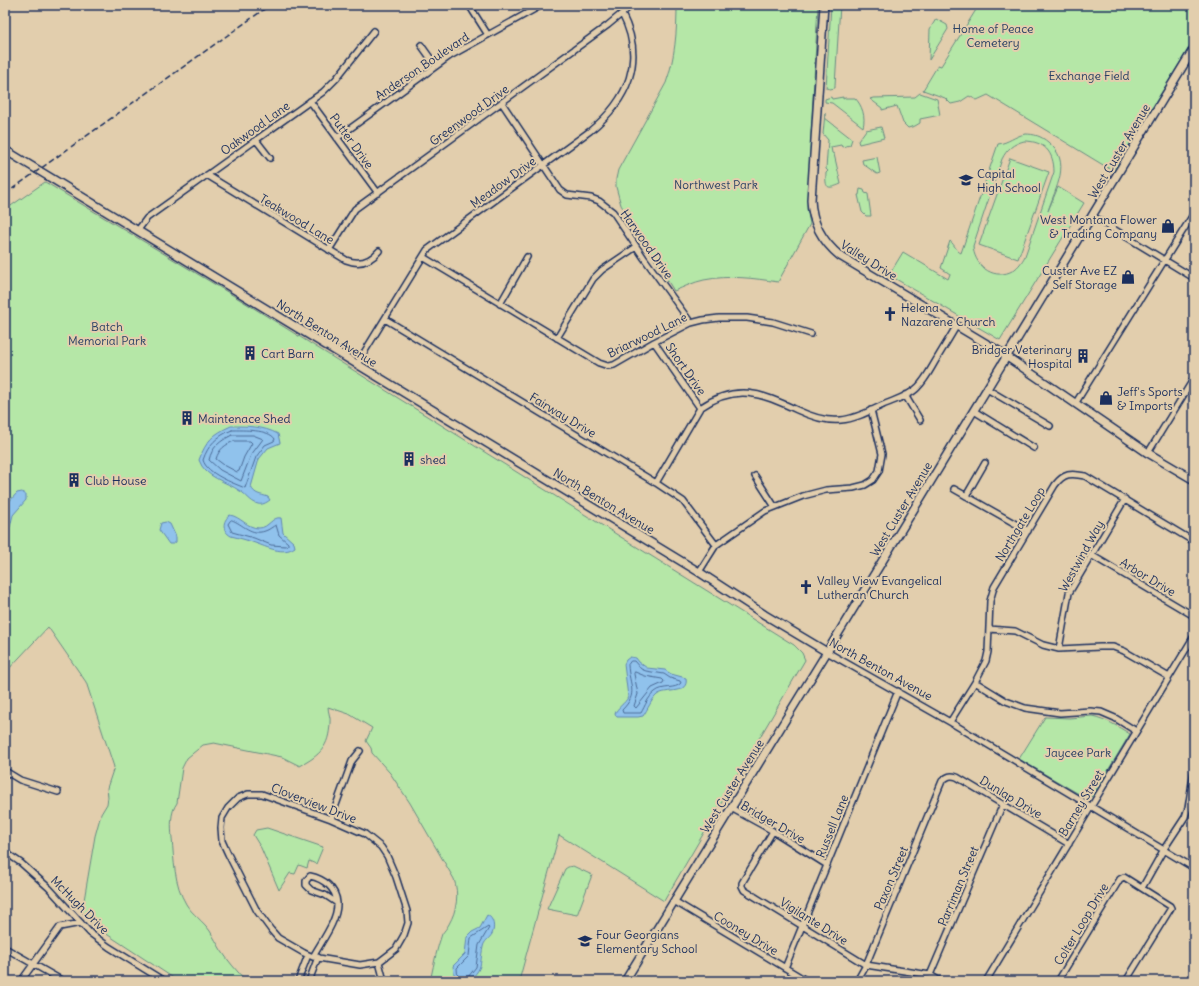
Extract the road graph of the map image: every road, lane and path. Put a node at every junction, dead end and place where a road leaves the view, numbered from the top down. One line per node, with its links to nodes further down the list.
1 (469, 5): 7 (street)
2 (542, 5): 7 (street, Anderson Boulevard)
3 (632, 5): 5 (street, Greenwood Drive)
4 (824, 5): 33 (main road, Valley Drive)
5 (622, 14): 12 (street, Greenwood Drive); 17 (street, Meadow Drive)
6 (374, 31): 11 (street, Oakwood Lane)
7 (488, 35): 10 (street, Anderson Boulevard)
8 (421, 45): 10 (street)
9 (1194, 48): 21 (main road, West Custer Avenue)
10 (436, 66): 13 (street, Anderson Boulevard)
11 (310, 101): 13 (street, Putter Drive); 14 (street, Oakwood Lane)
12 (502, 103): 17 (street, Harwood Drive); 19 (street, Greenwood Drive)
13 (337, 138): 19 (street, Putter Drive)
14 (256, 140): 16 (street); 18 (street, Oakwood Lane)
15 (5, 150): 22 (main road, North Benton Avenue)
16 (270, 158)
17 (543, 166): 23 (street, Harwood Drive); 26 (street, Meadow Drive)
18 (207, 175): 22 (street, Oakwood Lane); 24 (street, Teakwood Lane)
19 (378, 193): 24 (street, Greenwood Drive)
20 (1194, 213): 28 (street)
21 (1092, 216): 28 (street); 37 (main road, West Custer Avenue)
22 (138, 230): 38 (main road, North Benton Avenue)
23 (636, 247): 32 (street, Harwood Drive); 35 (street)
24 (329, 250): 25 (street, Teakwood Lane)
25 (379, 251)
26 (423, 257): 30 (street, Briarwood Lane); 31 (street, Meadow Drive)
27 (527, 257): 30 (street)
28 (1165, 260): 29 (street); 42 (street)
29 (1194, 278)
30 (500, 304): 35 (street, Briarwood Lane)
31 (385, 319): 38 (street, Meadow Drive); 53 (street, Fairway Drive)
32 (691, 323): 34 (street, Briarwood Lane); 36 (street, Briarwood Lane)
33 (957, 325): 37 (main road, Valley Drive); 41 (street)
34 (811, 334)
35 (557, 338): 36 (street, Briarwood Lane)
36 (654, 342): 43 (street, Short Drive)
37 (1007, 356): 40 (main road, West Custer Avenue); 42 (main road, Valley Drive)
38 (357, 364): 62 (main road, North Benton Avenue)
39 (1194, 378): 49 (street)
40 (987, 389): 45 (main road, West Custer Avenue); 47 (street)
41 (905, 395): 44 (street); 46 (street)
42 (1075, 404): 49 (main road, Valley Drive)
43 (700, 408): 44 (street); 53 (street)
44 (872, 410): 57 (street)
45 (974, 411): 48 (street); 67 (main road, West Custer Avenue)
46 (920, 420)
47 (1050, 426)
48 (1034, 448)
49 (1148, 453): 52 (main road, Valley Drive)
50 (985, 463): 55 (street)
51 (755, 476): 57 (street)
52 (1194, 480)
53 (656, 483): 60 (street, Fairway Drive)
54 (954, 489): 55 (street)
55 (966, 496): 58 (street)
56 (1125, 499): 58 (street, Northgate Loop); 59 (street, Northgate Loop); 61 (street, Westwind Way)
57 (776, 507): 60 (street)
58 (1028, 531): 64 (street, Northgate Loop)
59 (1194, 541)
60 (716, 545): 62 (street)
61 (1091, 555): 63 (street, Arbor Drive); 66 (street, Westwind Way)
62 (699, 572): 67 (main road, North Benton Avenue)
63 (1194, 616)
64 (989, 629): 66 (street); 69 (street, Northgate Loop)
65 (1194, 636): 68 (street, Barney Street)
66 (1059, 649): 68 (street)
67 (827, 652): 70 (street, North Benton Avenue); 80 (main road, West Custer Avenue)
68 (1169, 677): 72 (street, Barney Street)
69 (975, 682): 71 (street, Northgate Loop); 72 (street)
70 (898, 691): 71 (street, North Benton Avenue); 86 (street, Russell Lane)
71 (950, 722): 79 (street, North Benton Avenue)
72 (1136, 731): 79 (street, Barney Street)
73 (360, 751): 81 (street)
74 (5, 770): 77 (street)
75 (1194, 770): 84 (street)
76 (942, 781): 78 (street, Dunlap Drive); 97 (street, Paxon Street)
77 (58, 792)
78 (1003, 804): 83 (street, Dunlap Drive); 99 (street, Parriman Street)
79 (1091, 806): 83 (street, Barney Street); 84 (street, North Benton Avenue)
80 (731, 808): 82 (street, Bridger Drive); 89 (main road, West Custer Avenue)
81 (331, 819): 94 (street, Cloverview Drive); 95 (street, Cloverview Drive)
82 (772, 831): 86 (street, Bridger Drive); 92 (street, Vigilante Drive)
83 (1069, 844): 110 (street, Barney Street)
84 (1164, 849): 87 (street, North Benton Avenue); 88 (street)
85 (5, 852): 91 (street, McHugh Drive)
86 (826, 865): 92 (street, Russell Lane)
87 (1194, 868)
88 (1142, 888): 111 (street, Colter Loop Drive); 112 (street, Colter Loop Drive)
89 (674, 901): 98 (street, Cooney Drive); 106 (main road, West Custer Avenue)
90 (337, 903): 90 (street); 94 (street)
91 (81, 923): 96 (street); 102 (street, McHugh Drive)
92 (803, 925): 97 (street, Vigilante Drive); 98 (street, Russell Lane)
93 (5, 948): 96 (street)
94 (313, 956): 95 (street, Cloverview Drive); 103 (street); 104 (street)
95 (379, 962): 105 (street)
96 (34, 964): 100 (street); 101 (street)
97 (866, 965): 99 (street, Vigilante Drive); 108 (street, Paxon Street)
98 (785, 968): 107 (street, Cooney Drive)
99 (930, 975): 109 (street, Vigilante Drive)
100 (21, 981)
101 (63, 981)
102 (164, 981)
103 (298, 981)
104 (309, 981)
105 (384, 981)
106 (625, 981)
107 (808, 981)
108 (858, 981)
109 (940, 981)
110 (986, 981)
111 (1058, 981)
112 (1126, 981)

